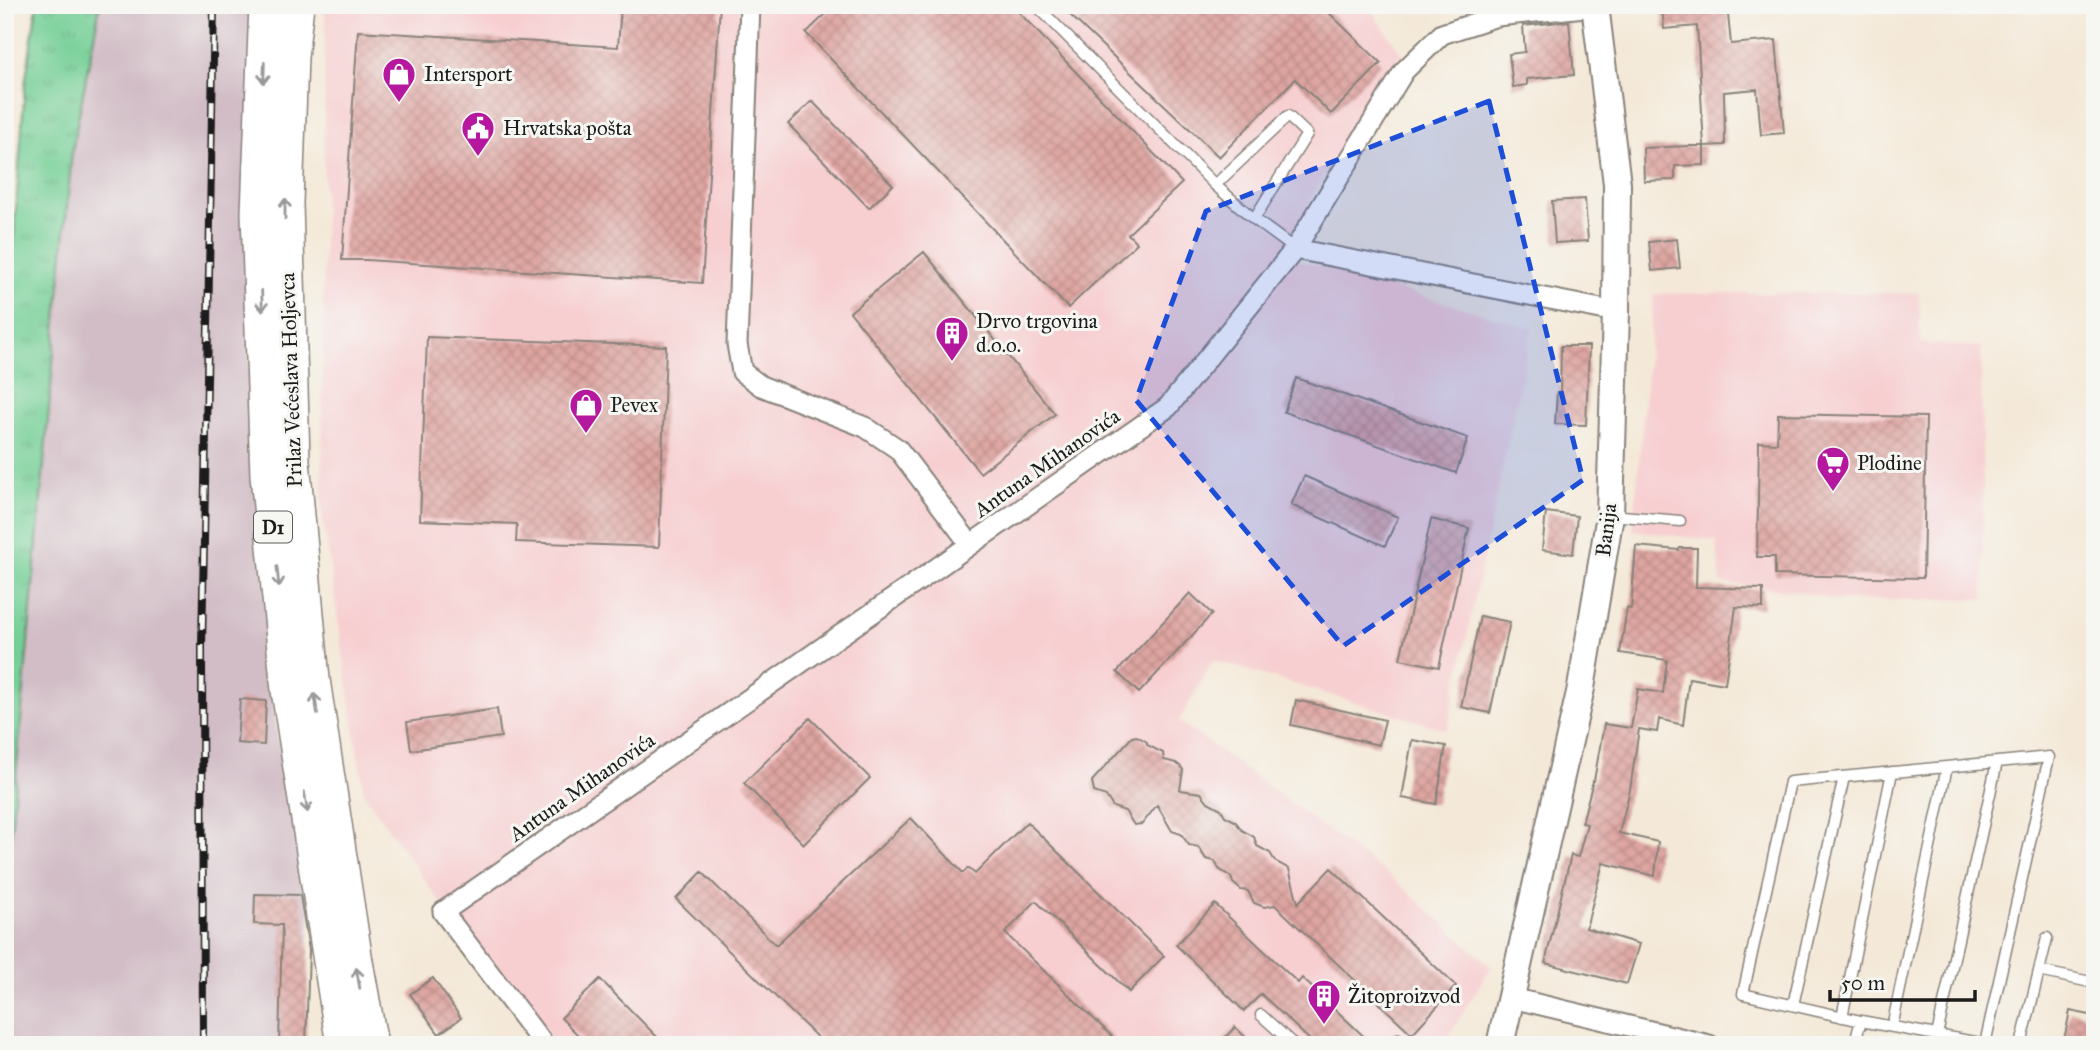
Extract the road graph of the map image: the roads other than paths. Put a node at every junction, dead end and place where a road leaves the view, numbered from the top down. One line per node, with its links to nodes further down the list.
1 (267, 5): 28 (highway, Prilaz Većeslava Holjevca / D1, one-way to 28)
2 (296, 5): 29 (highway, Prilaz Većeslava Holjevca / D1, one-way to 2)
3 (750, 5): 13 (street)
4 (1052, 5): 6 (lane)
5 (1595, 5): 9 (street, Antuna Mihanovića); 10 (main road, Banija)
6 (1040, 9): 7 (lane)
7 (1215, 185): 8 (lane); 8 (lane)
8 (1254, 219): 9 (lane)
9 (1295, 249): 10 (street); 13 (street, Antuna Mihanovića)
10 (1616, 313): 11 (main road, Banija)
11 (1610, 515): 12 (lane); 21 (main road, Banija)
12 (1679, 522)
13 (970, 544): 30 (street, Antuna Mihanovića)
14 (1997, 762): 15 (lane); 27 (lane); 27 (lane)
15 (1947, 767): 16 (lane); 26 (lane)
16 (1892, 772): 17 (lane); 24 (lane)
17 (1844, 777): 22 (lane); 22 (lane)
18 (2048, 938): 19 (lane)
19 (2039, 971): 20 (lane); 37 (lane)
20 (2095, 983)
21 (1512, 998): 34 (main road, Banija); 35 (street)
22 (1793, 1005): 24 (lane)
23 (1261, 1015): 31 (lane)
24 (1842, 1017): 25 (lane)
25 (1861, 1021): 26 (lane); 36 (lane)
26 (1892, 1027): 27 (lane)
27 (1937, 1035)
28 (344, 1045)
29 (370, 1045)
30 (544, 1045)
31 (1294, 1045)
32 (1391, 1045): 33 (lane)
33 (1407, 1045)
34 (1500, 1045)
35 (1709, 1045)
36 (1854, 1045)
37 (2021, 1045)

